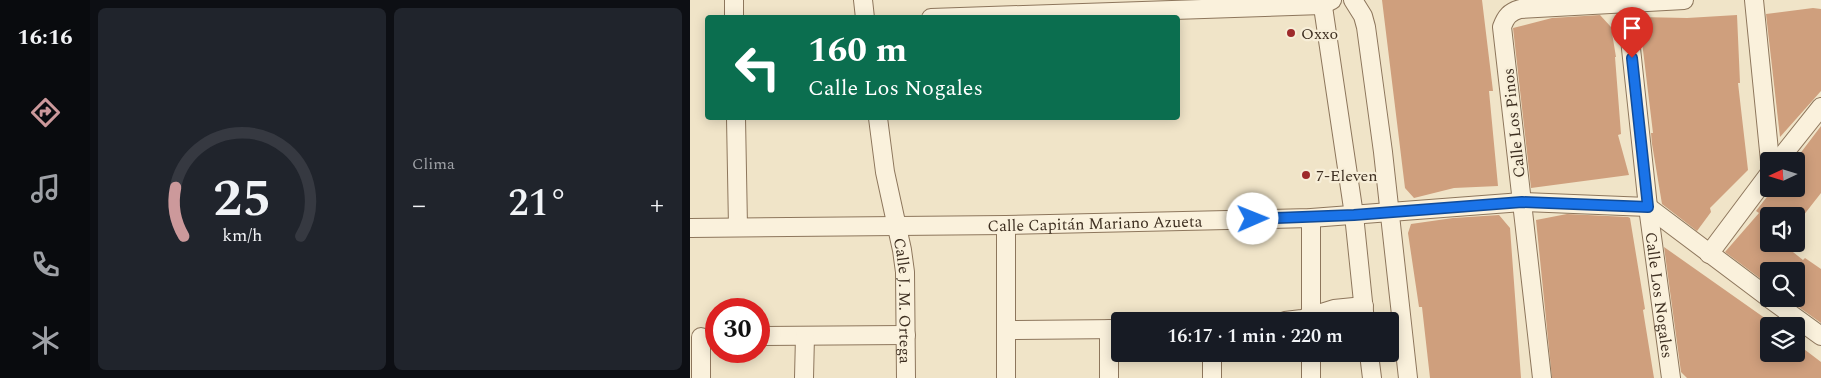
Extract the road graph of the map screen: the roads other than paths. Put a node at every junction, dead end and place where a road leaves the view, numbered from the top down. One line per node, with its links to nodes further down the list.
1 (734, 0): 8 (street)
2 (863, 0): 9 (street)
3 (1353, 0): 19 (street)
4 (1684, 0): 7 (street)
5 (1754, 0): 14 (street)
6 (1325, 2): 10 (street); 20 (street)
7 (1626, 2): 17 (street, Calle Los Pinos); 18 (street, Calle Los Nogales)
8 (734, 15)
9 (865, 15)
10 (1005, 15)
11 (1821, 107): 15 (street)
12 (736, 120): 24 (street)
13 (878, 120): 22 (street, Calle J. M. Ortega)
14 (1769, 152)
15 (1785, 152)
16 (1760, 186): 26 (street)
17 (1522, 202): 18 (street, Calle Capitán Mariano Azueta); 19 (street, Calle Capitán Mariano Azueta); 53 (street, Calle Los Pinos)
18 (1648, 207): 26 (street); 54 (street, Calle Los Nogales)
19 (1389, 212): 20 (street, Calle Capitán Mariano Azueta); 52 (street)
20 (1354, 215): 21 (street, Calle Capitán Mariano Azueta); 32 (street)
21 (1310, 218): 23 (street, Calle Capitán Mariano Azueta); 29 (street)
22 (897, 225): 23 (street, Calle Capitán Mariano Azueta); 24 (street, Calle Capitán Mariano Azueta); 35 (street, Calle J. M. Ortega)
23 (1006, 225): 34 (street)
24 (738, 227): 25 (street, Calle Capitán Mariano Azueta)
25 (690, 228)
26 (1709, 254): 27 (street)
27 (1760, 291)
28 (1782, 307): 38 (street)
29 (1311, 312)
30 (1329, 312): 31 (street)
31 (1349, 312)
32 (1364, 312)
33 (1111, 329): 34 (street)
34 (1007, 330): 47 (street)
35 (906, 335): 37 (street); 46 (street, Calle J. M. Ortega)
36 (770, 336): 37 (street)
37 (805, 336): 45 (street)
38 (1821, 336)
39 (702, 337): 44 (street)
40 (1111, 362): 48 (street)
41 (1212, 362): 49 (street)
42 (1311, 362): 50 (street)
43 (1370, 362): 51 (street)
44 (701, 378)
45 (804, 378)
46 (906, 378)
47 (1006, 378)
48 (1109, 378)
49 (1212, 378)
50 (1312, 378)
51 (1372, 378)
52 (1408, 378)
53 (1542, 378)
54 (1671, 378)

